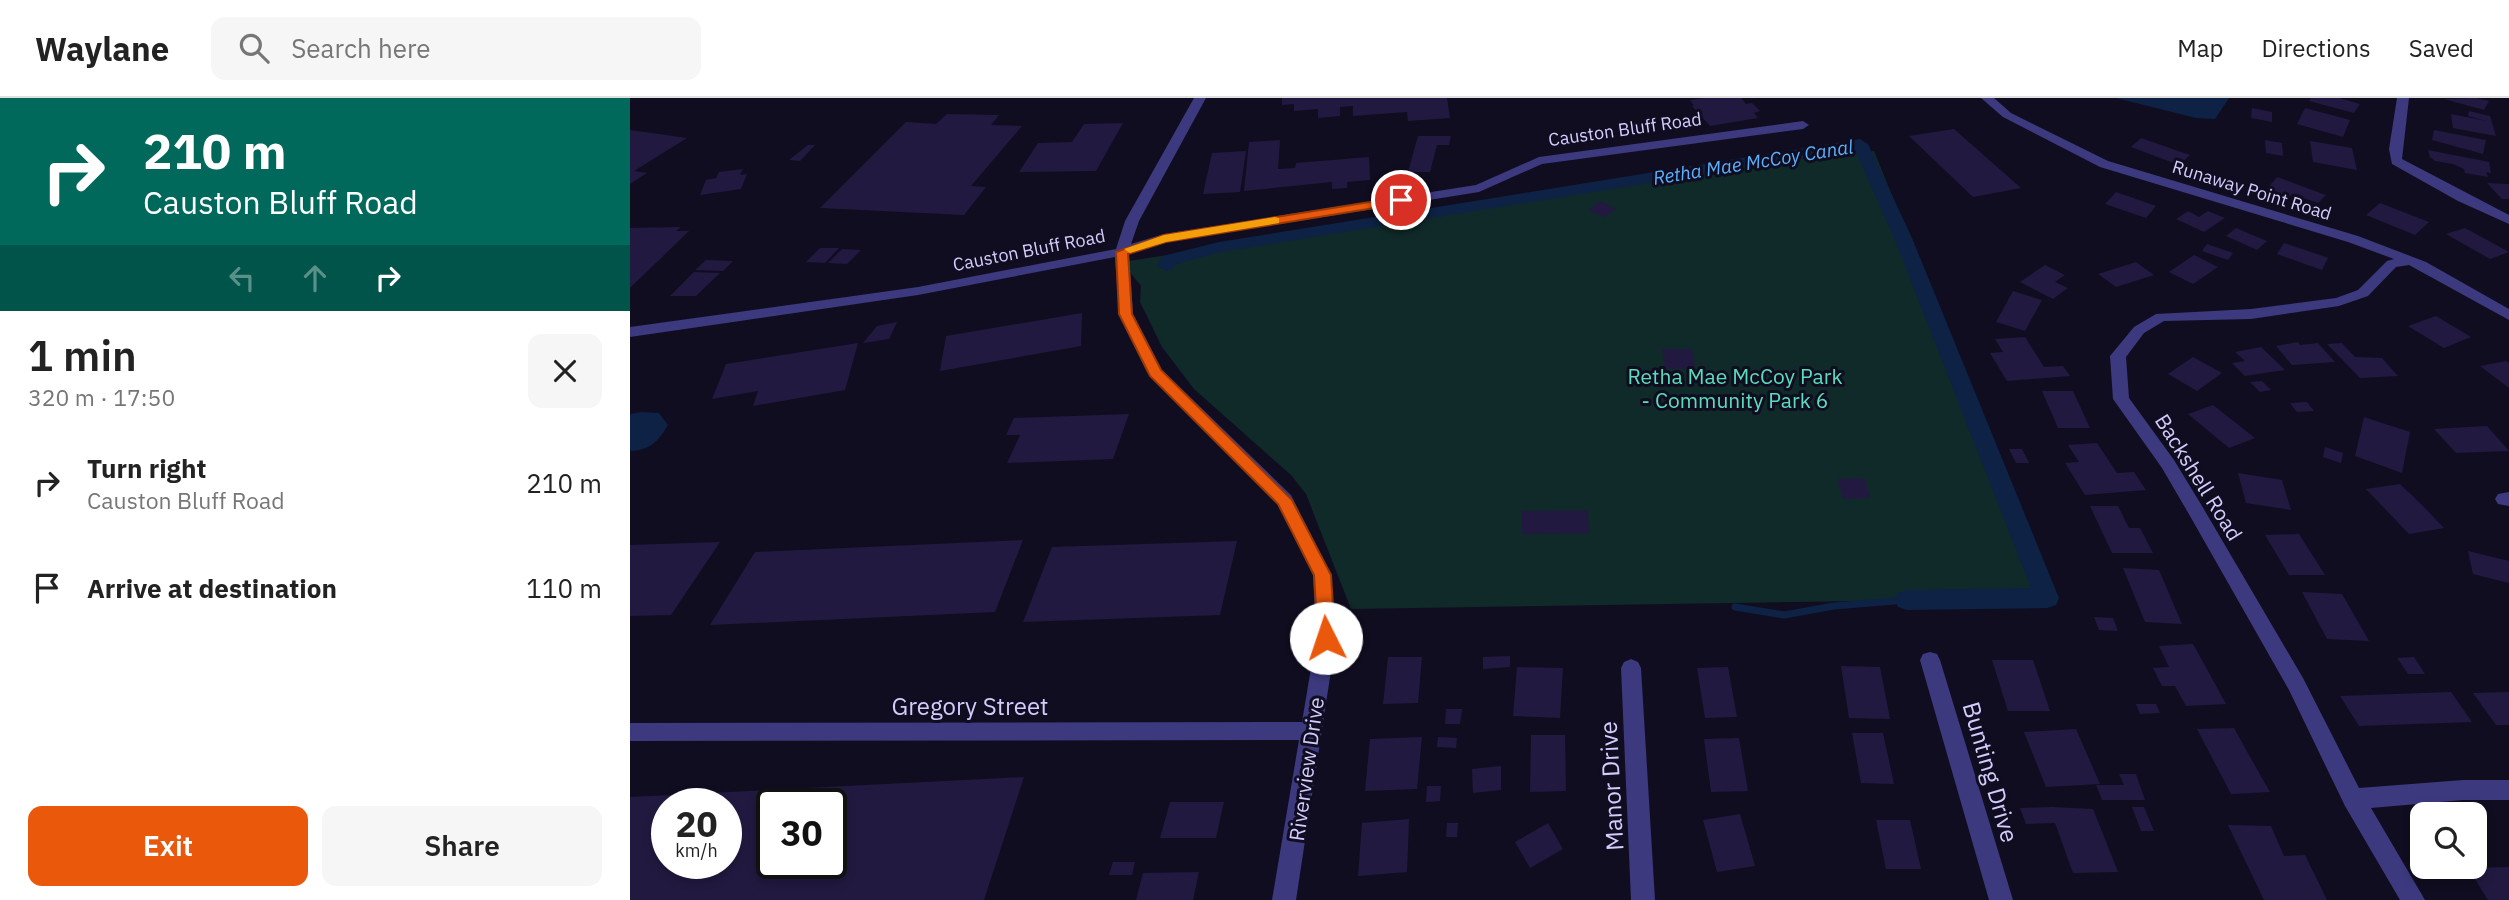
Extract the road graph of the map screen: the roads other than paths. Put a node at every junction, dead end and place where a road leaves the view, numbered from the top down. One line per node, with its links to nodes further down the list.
1 (1200, 98): 6 (street, Riverview Drive)
2 (1987, 98): 7 (street, Runaway Point Road)
3 (2403, 98): 5 (street)
4 (1803, 125): 6 (street, Causton Bluff Road)
5 (2509, 220)
6 (1122, 252): 9 (street, Causton Bluff Road); 12 (street, Riverview Drive)
7 (2409, 261): 8 (street, Runaway Point Road); 15 (street, Backshell Road)
8 (2509, 315)
9 (630, 332)
10 (1930, 660): 18 (street, Bunting Drive)
11 (1631, 668): 17 (street, Manor Drive)
12 (1310, 731): 13 (street, Gregory Street); 16 (street, Riverview Drive)
13 (630, 732)
14 (2509, 790): 15 (street)
15 (2353, 800): 19 (street, Backshell Road)
16 (1284, 900)
17 (1643, 900)
18 (2001, 900)
19 (2413, 900)

